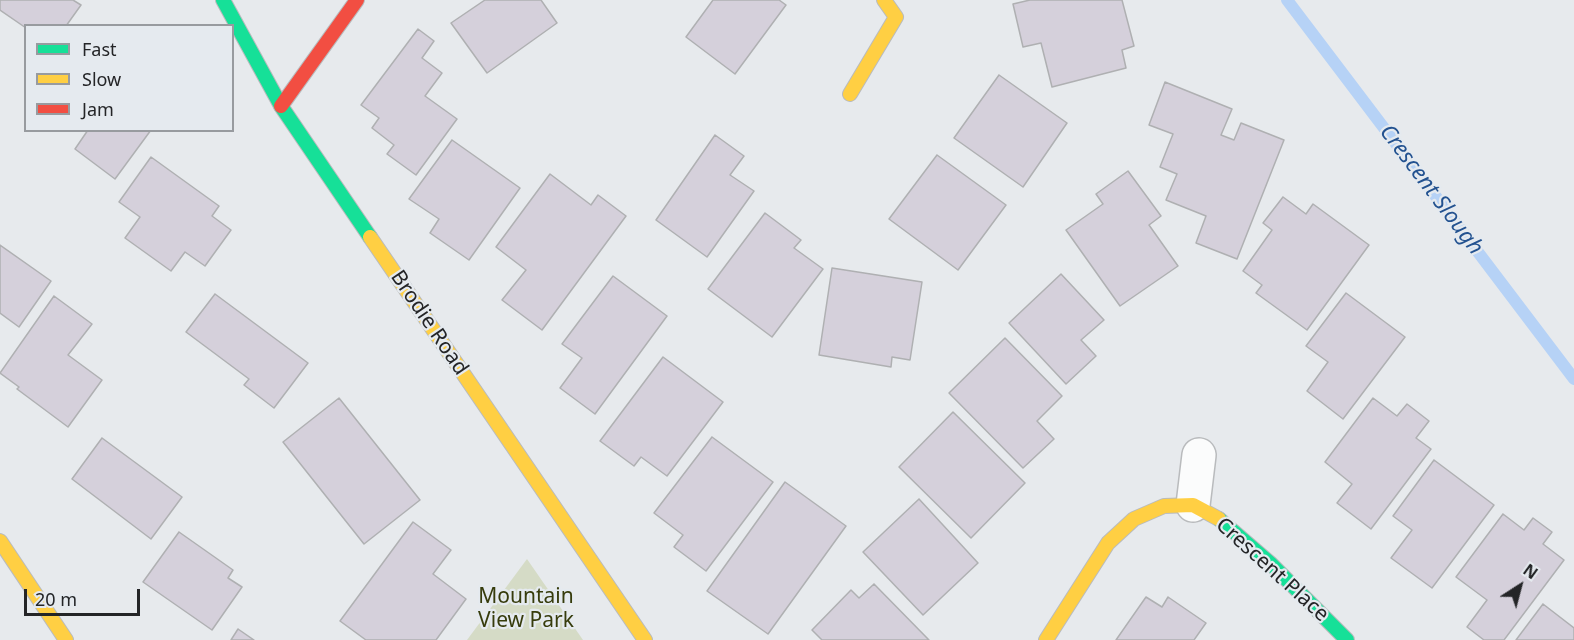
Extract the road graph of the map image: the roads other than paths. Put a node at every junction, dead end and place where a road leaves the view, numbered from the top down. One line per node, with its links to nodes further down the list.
1 (223, 0): 5 (street, Brodie Road)
2 (357, 0): 5 (street)
3 (884, 0): 4 (street)
4 (850, 94)
5 (281, 106): 10 (street, Brodie Road)
6 (1199, 456): 7 (street, Crescent Place)
7 (1193, 505): 11 (street, Crescent Place); 12 (street, Crescent Place)
8 (0, 541): 9 (street)
9 (66, 640)
10 (645, 640)
11 (1046, 640)
12 (1347, 640)

